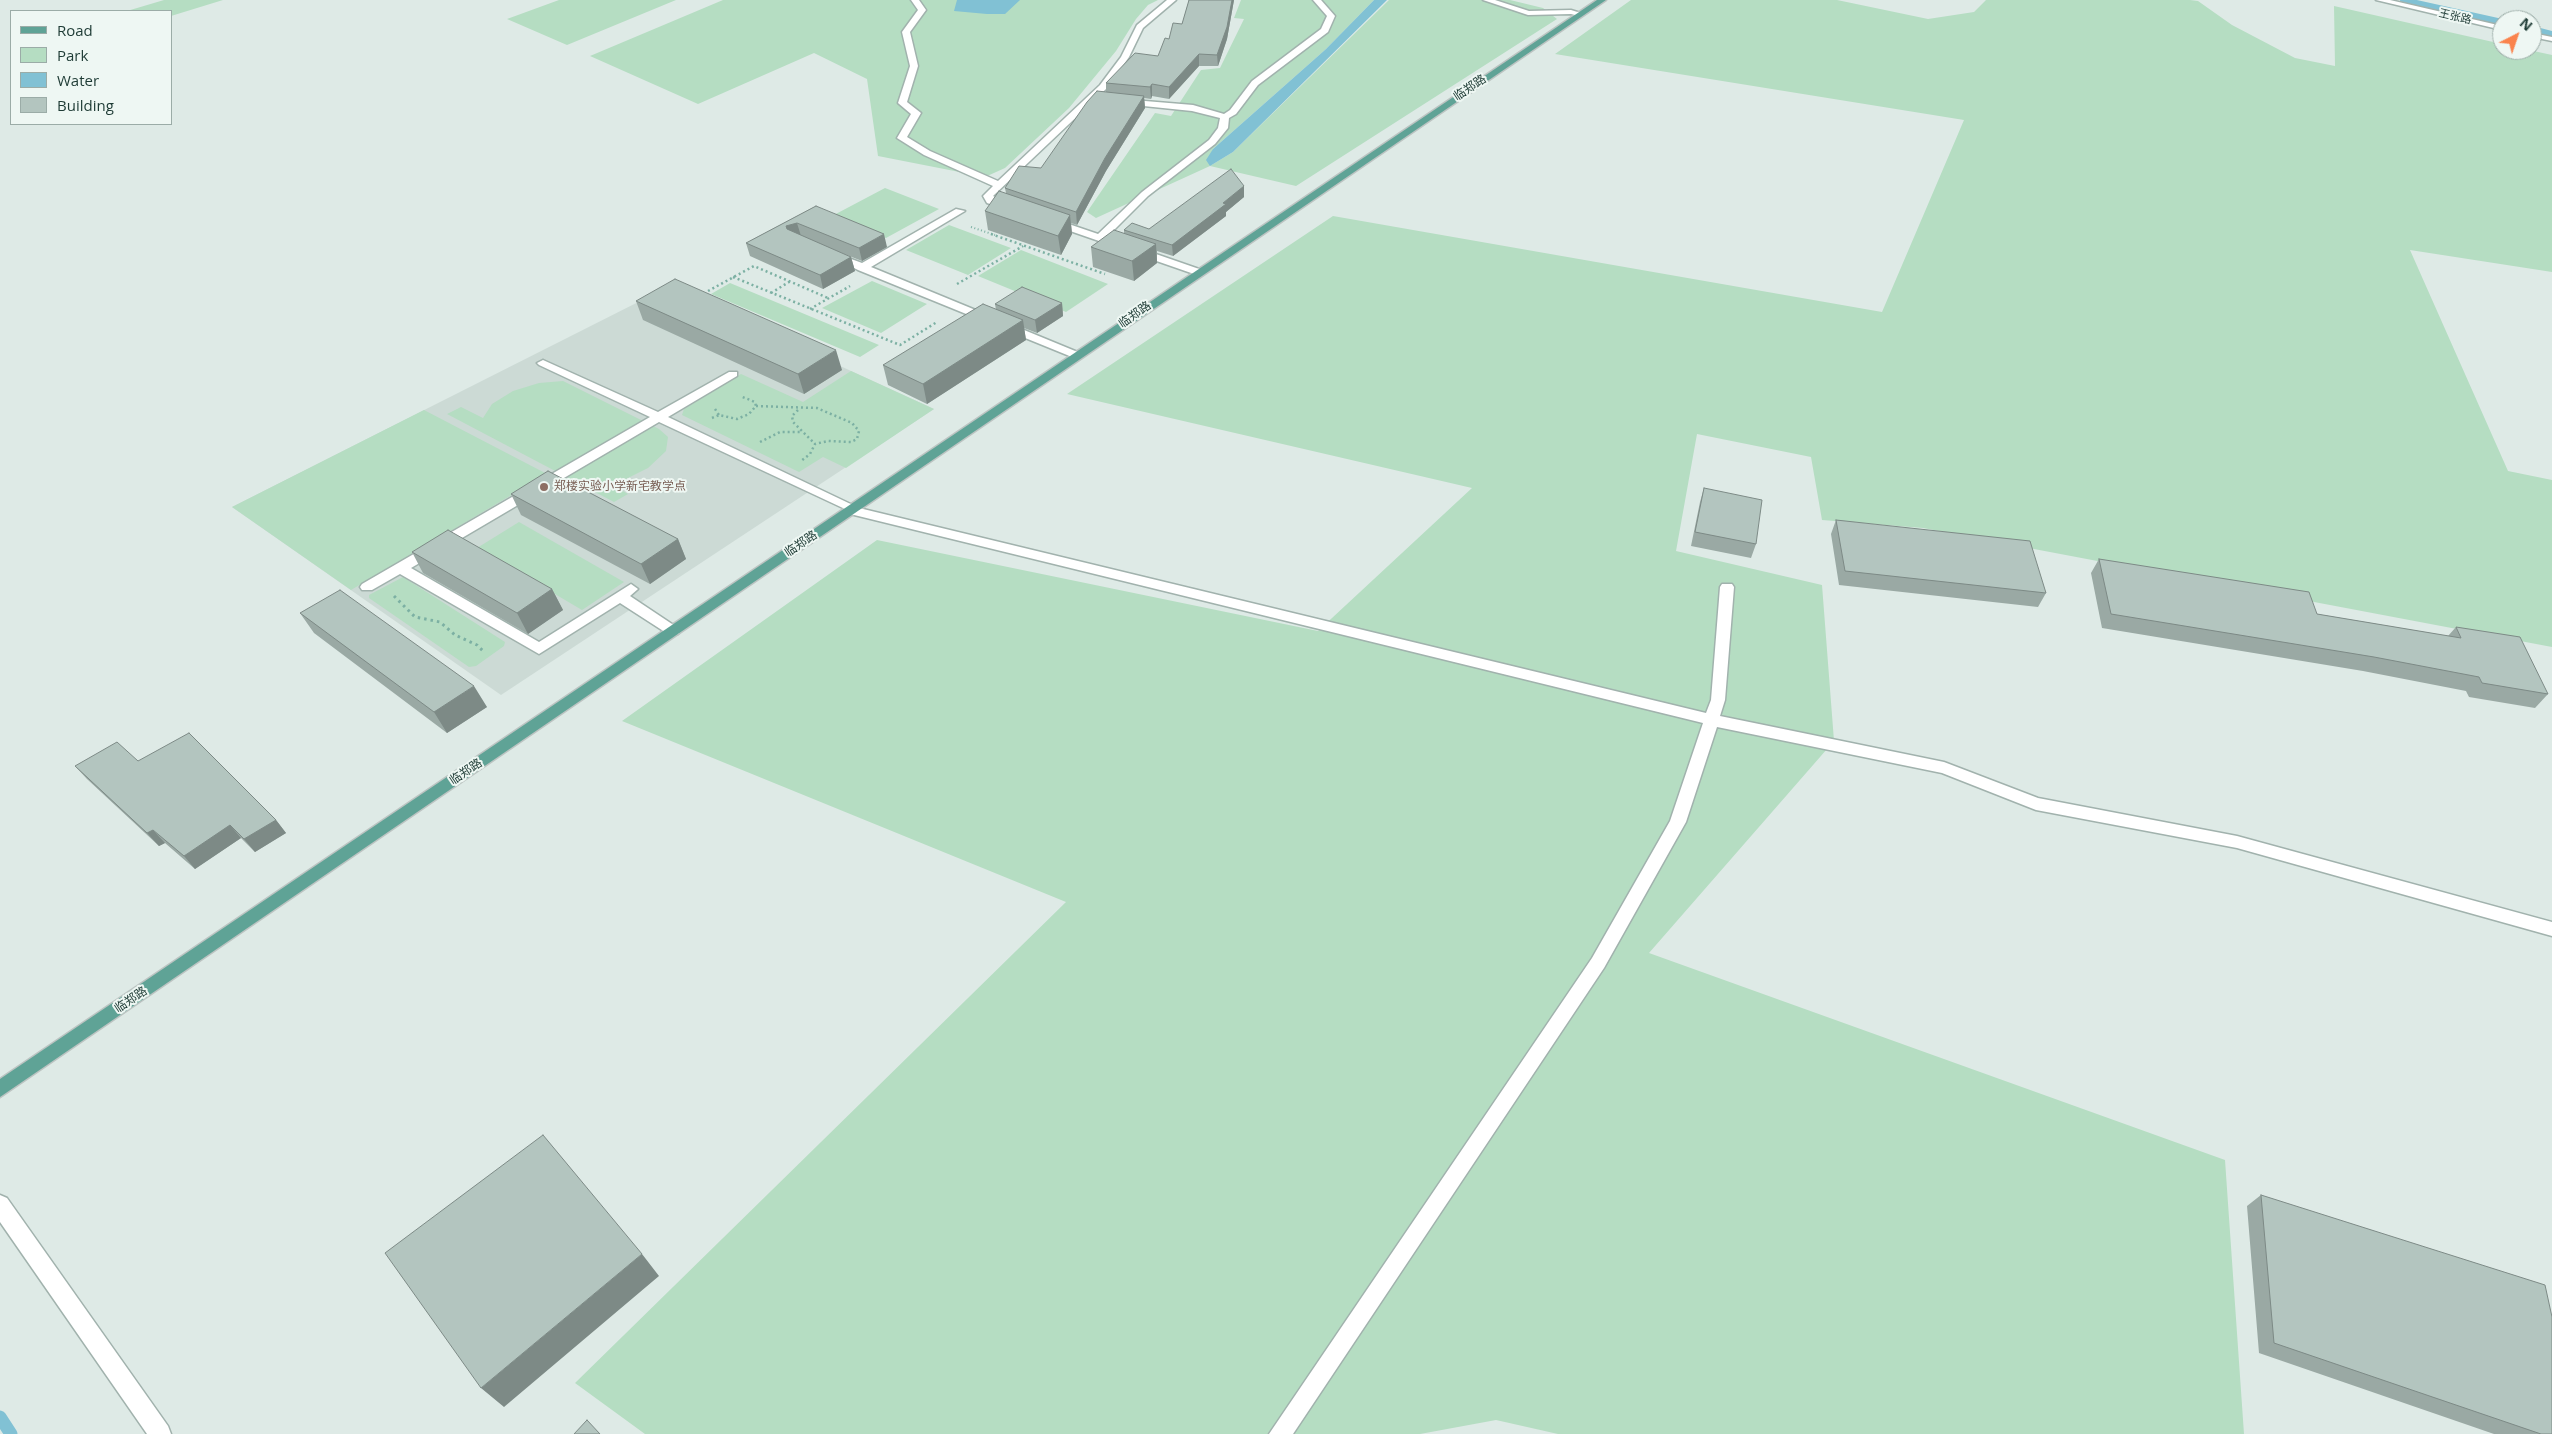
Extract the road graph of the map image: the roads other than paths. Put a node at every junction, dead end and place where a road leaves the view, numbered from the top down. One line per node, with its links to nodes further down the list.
1 (915, 0): 11 (street)
2 (1172, 0): 9 (street)
3 (1317, 0): 10 (street)
4 (1487, 0): 7 (street)
5 (1602, 0): 7 (main road, 临郑路)
6 (2380, 0): 8 (street, 王张路)
7 (1580, 14): 18 (main road, 临郑路)
8 (2492, 26)
9 (1090, 98): 10 (street); 11 (street)
10 (1225, 117): 15 (street)
11 (998, 185): 13 (street)
12 (960, 211): 17 (street)
13 (1021, 211)
14 (1048, 220): 15 (street)
15 (1101, 237): 18 (street)
16 (821, 250): 17 (street)
17 (862, 268): 19 (street)
18 (1198, 272): 19 (main road, 临郑路)
19 (1076, 355): 23 (main road, 临郑路)
20 (543, 363): 22 (street)
21 (734, 374): 22 (street)
22 (658, 417): 23 (street); 24 (street)
23 (852, 509): 27 (main road, 临郑路); 28 (street)
24 (401, 568): 26 (street); 27 (street)
25 (1727, 587): 28 (street)
26 (367, 588)
27 (673, 631): 30 (main road, 临郑路)
28 (1712, 720): 29 (street); 33 (street)
29 (2552, 929)
30 (0, 1089)
31 (0, 1206): 32 (street)
32 (160, 1434)
33 (1280, 1434)

